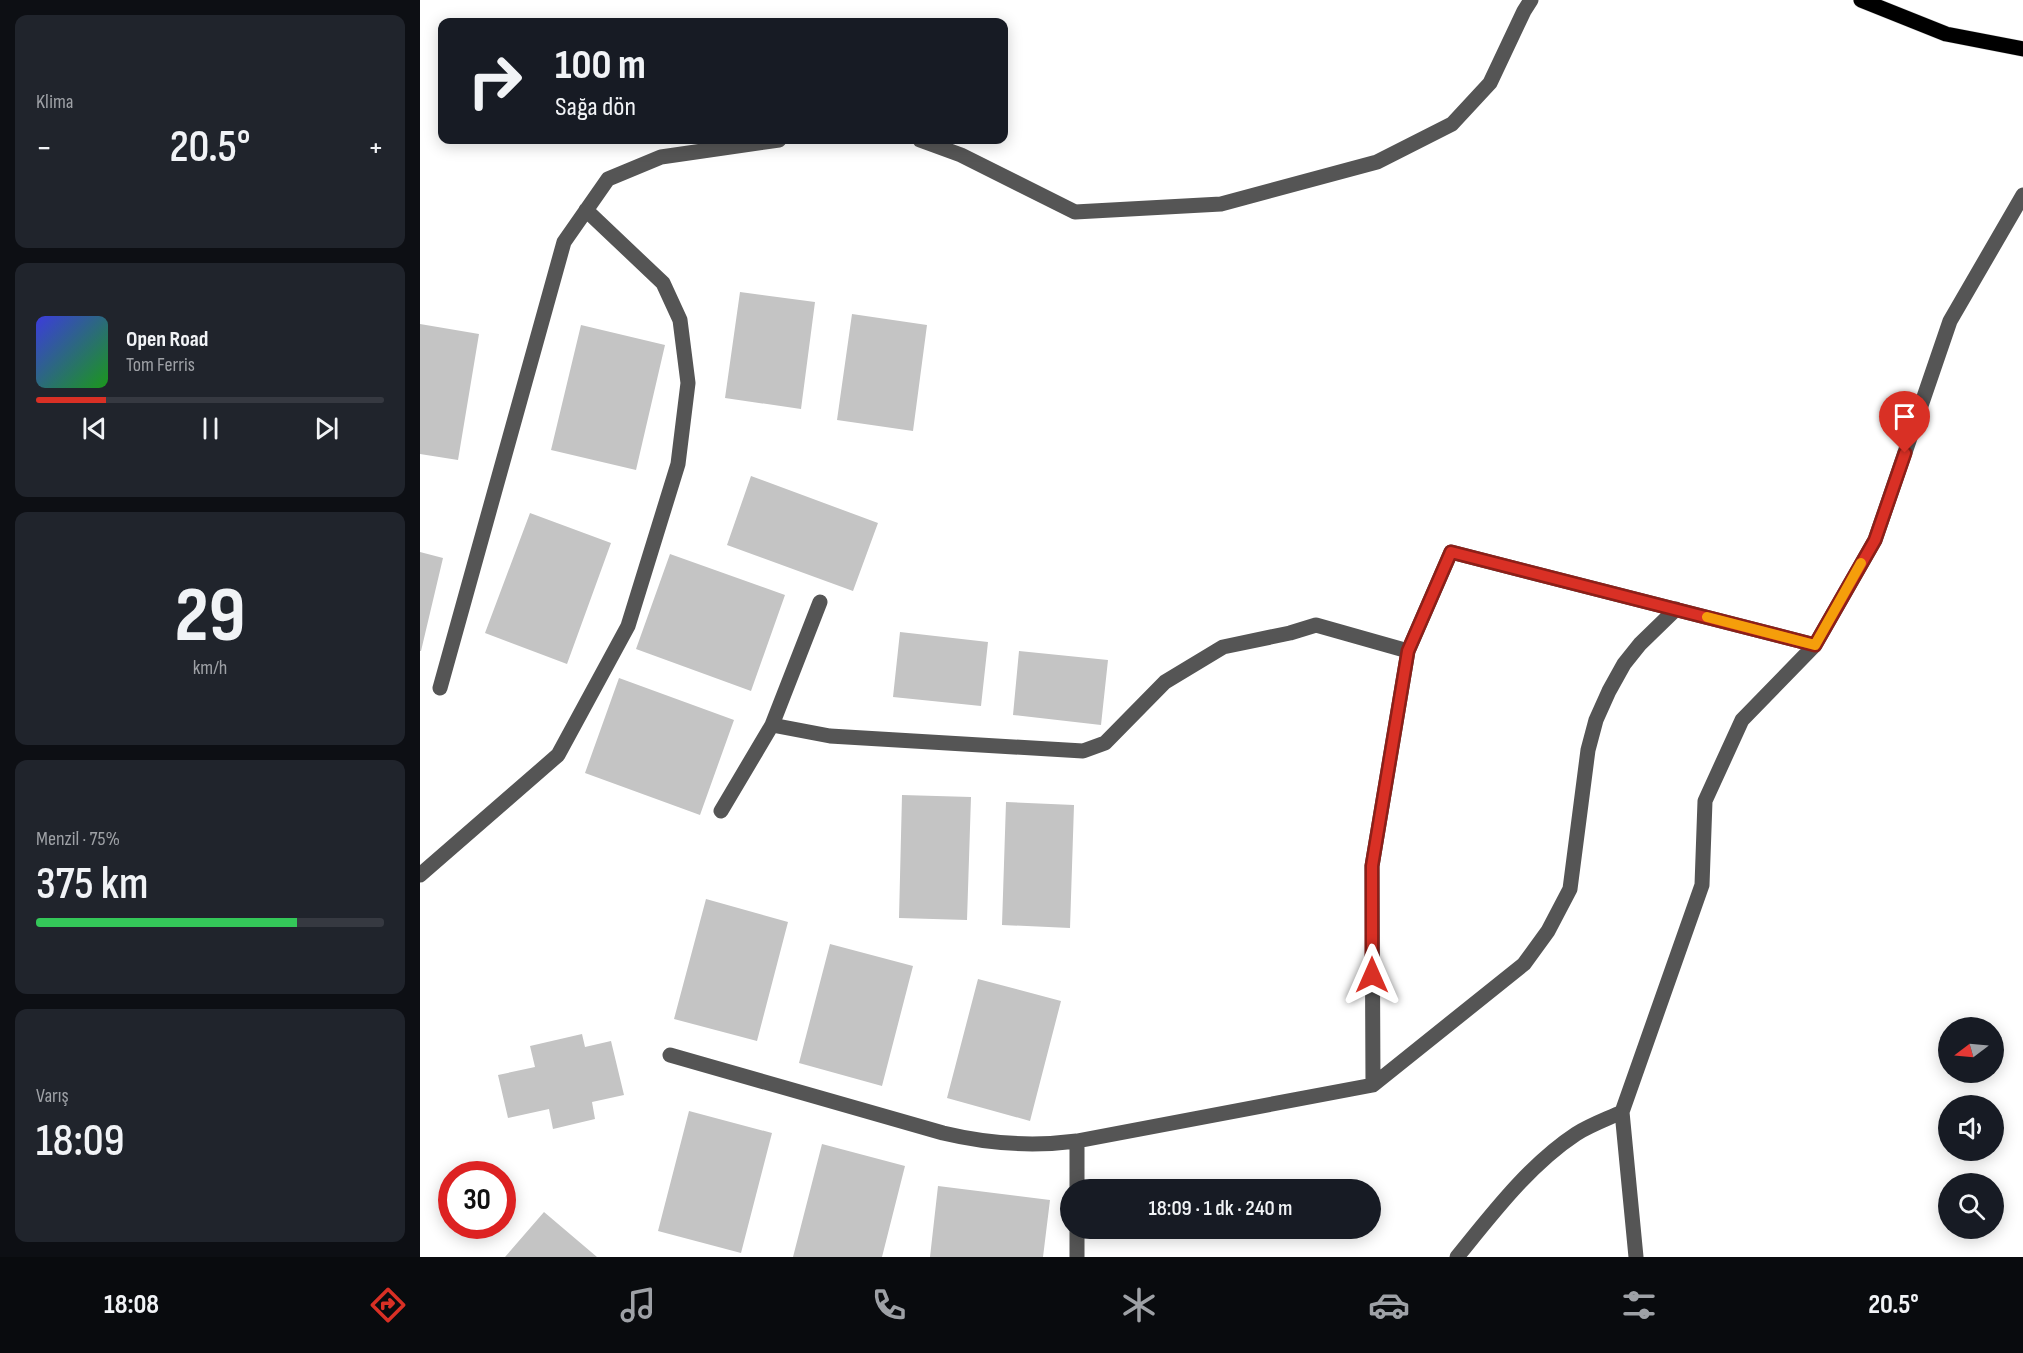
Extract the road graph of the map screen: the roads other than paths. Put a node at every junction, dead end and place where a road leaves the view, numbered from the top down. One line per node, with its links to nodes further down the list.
1 (1531, 0): 5 (street)
2 (1861, 0): 3 (main road)
3 (2023, 49)
4 (751, 144): 7 (street)
5 (931, 144)
6 (2023, 195): 10 (street)
7 (586, 210): 12 (street); 15 (street)
8 (820, 602): 13 (street)
9 (1676, 609): 10 (street); 11 (street); 17 (street)
10 (1815, 645): 18 (street)
11 (1408, 651): 13 (street); 17 (street)
12 (440, 688)
13 (772, 725): 14 (street)
14 (721, 811)
15 (420, 875)
16 (670, 1055): 19 (street)
17 (1373, 1085): 19 (street)
18 (1622, 1112): 23 (street); 24 (street)
19 (1077, 1141): 20 (street)
20 (1077, 1179)
21 (1077, 1239): 22 (street)
22 (1077, 1257)
23 (1457, 1257)
24 (1636, 1257)

